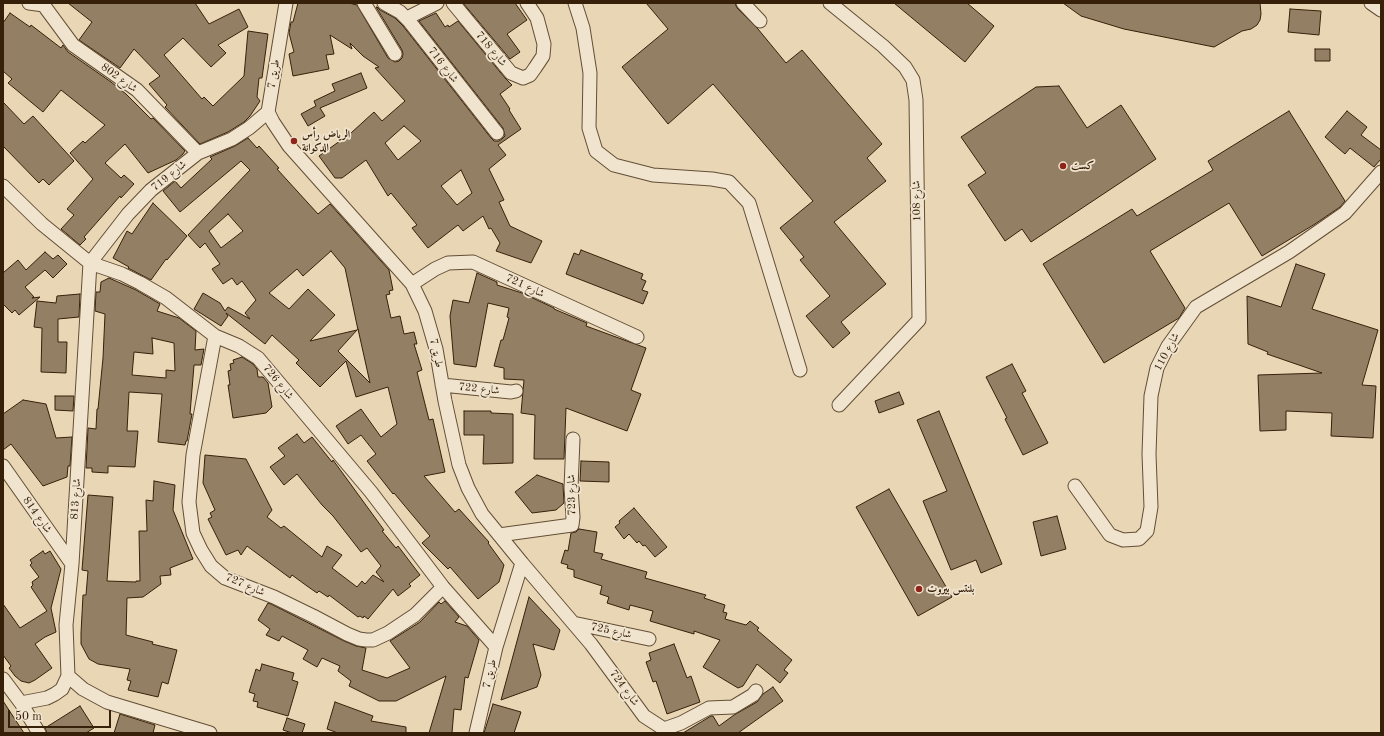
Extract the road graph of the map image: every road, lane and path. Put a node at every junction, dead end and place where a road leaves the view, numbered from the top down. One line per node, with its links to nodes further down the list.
1 (29, 3): 12 (street)
2 (286, 3): 17 (street, 7 طريق)
3 (364, 3): 16 (street)
4 (384, 3): 14 (street, شارع 716)
5 (437, 3): 14 (street)
6 (453, 3): 7 (street, شارع 718)
7 (527, 3)
8 (576, 3): 26 (street)
9 (743, 3): 15 (street)
10 (830, 3): 29 (street, شارع 108)
11 (1371, 3): 13 (street)
12 (43, 4): 19 (street, شارع 802)
13 (1381, 10)
14 (406, 18): 18 (street, شارع 716)
15 (760, 21)
16 (395, 54)
17 (268, 112): 19 (street, شارع 719); 23 (street, 7 طريق)
18 (497, 133)
19 (198, 153): 22 (street, شارع 719)
20 (1381, 172): 32 (street, شارع 110)
21 (3, 186): 22 (street, شارع 726)
22 (90, 263): 24 (street, شارع 726); 35 (street, شارع 813)
23 (412, 284): 25 (street, شارع 721); 27 (street, 7 طريق)
24 (215, 336): 36 (street, شارع 726); 36 (street, شارع 727)
25 (637, 337)
26 (800, 370)
27 (442, 385): 28 (street, شارع 722); 33 (street, 7 طريق)
28 (516, 390)
29 (839, 405)
30 (573, 439): 33 (street, شارع 723)
31 (3, 466): 35 (street, شارع 814)
32 (1074, 486)
33 (499, 535): 34 (street, 7 طريق)
34 (522, 563): 37 (street, شارع 724); 39 (street, 7 طريق)
35 (72, 564): 40 (street, شارع 813)
36 (443, 587): 39 (street, شارع 726)
37 (573, 623): 38 (street, شارع 725); 42 (street, شارع 724)
38 (649, 639)
39 (496, 646): 46 (street, 7 طريق)
40 (68, 676): 43 (street); 45 (street)
41 (3, 679): 43 (street)
42 (756, 691)
43 (21, 703): 44 (street)
44 (39, 733)
45 (210, 733)
46 (476, 733)

